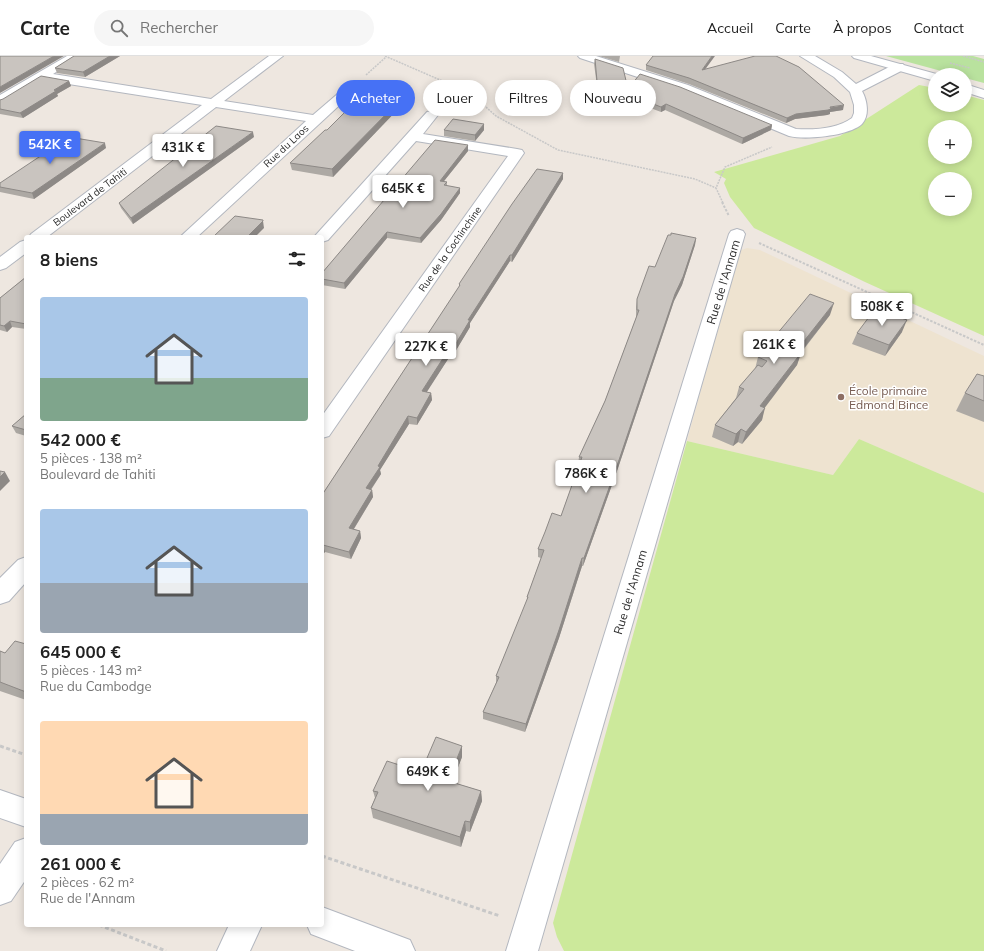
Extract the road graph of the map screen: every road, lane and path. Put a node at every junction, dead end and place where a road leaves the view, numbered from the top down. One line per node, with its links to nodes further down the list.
1 (75, 56): 12 (street)
2 (277, 56): 23 (street, Boulevard de Tahiti)
3 (386, 56): 14 (path); 15 (path)
4 (584, 56): 27 (street)
5 (806, 56): 18 (street)
6 (858, 56): 10 (street)
7 (963, 56): 9 (path)
8 (948, 62): 11 (path)
9 (984, 62)
10 (899, 67): 13 (street); 18 (street)
11 (977, 70)
12 (42, 76): 21 (street); 23 (street)
13 (928, 76)
14 (360, 80)
15 (440, 80)
16 (972, 86): 17 (street)
17 (984, 89)
18 (855, 90): 27 (street)
19 (972, 90): 20 (street)
20 (984, 94)
21 (0, 100)
22 (336, 102): 26 (street, Rue du Laos)
23 (213, 103): 26 (street); 31 (street, Boulevard de Tahiti)
24 (487, 108): 29 (path)
25 (431, 116): 28 (street)
26 (316, 119): 32 (street, Rue du Laos)
27 (794, 133): 29 (path)
28 (413, 136): 33 (street); 37 (street, Rue de la Cochinchine)
29 (716, 188): 30 (path)
30 (737, 234): 36 (path); 48 (street, Rue de l'Annam)
31 (40, 235)
32 (190, 235)
33 (324, 235)
34 (24, 247): 35 (street)
35 (0, 265)
36 (984, 345)
37 (324, 428)
38 (24, 568): 39 (street)
39 (0, 594)
40 (0, 746): 41 (path)
41 (24, 754)
42 (0, 804): 43 (street)
43 (24, 812)
44 (24, 856): 46 (street)
45 (324, 857): 48 (path)
46 (0, 890)
47 (324, 924): 53 (street)
48 (530, 926): 54 (street, Rue de l'Annam)
49 (104, 927): 51 (path)
50 (245, 927): 52 (street)
51 (166, 951)
52 (233, 951)
53 (399, 951)
54 (522, 951)

